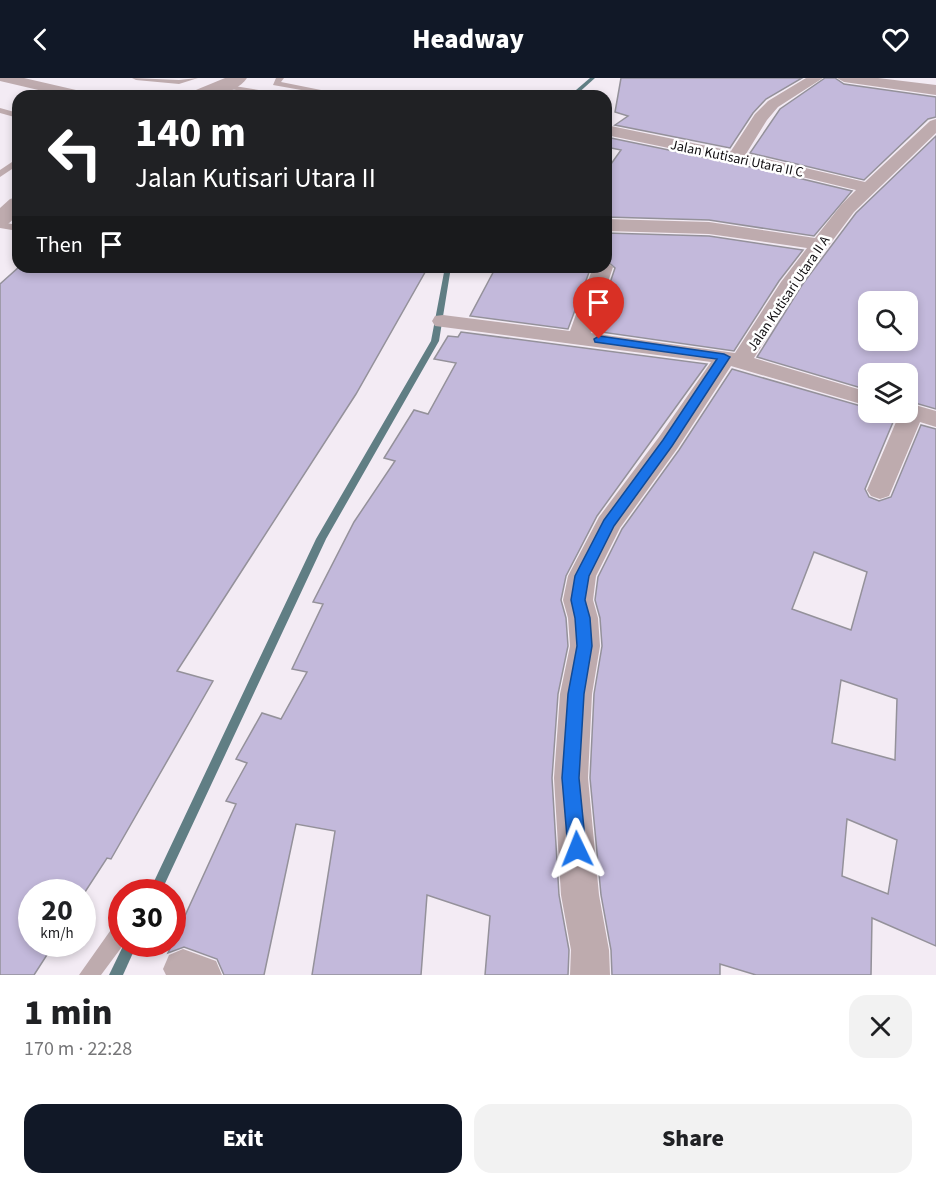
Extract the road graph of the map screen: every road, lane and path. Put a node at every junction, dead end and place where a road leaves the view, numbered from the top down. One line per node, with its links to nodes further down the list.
1 (5, 78): 9 (street)
2 (136, 78): 3 (lane)
3 (194, 78)
4 (280, 78): 12 (lane)
5 (816, 78): 15 (street)
6 (844, 78): 8 (street)
7 (231, 82): 10 (street); 11 (lane)
8 (935, 86)
9 (58, 90)
10 (212, 90)
11 (252, 90)
12 (314, 90)
13 (936, 124): 16 (street, Jalan Kutisari Utara II A)
14 (612, 131): 15 (street, Jalan Kutisari Utara II C)
15 (735, 158): 16 (street, Jalan Kutisari Utara II C)
16 (868, 188): 20 (street, Jalan Kutisari Utara II A)
17 (12, 209): 18 (street)
18 (0, 219)
19 (612, 225): 20 (street)
20 (819, 244): 24 (street, Jalan Kutisari Utara II A)
21 (601, 273): 23 (street)
22 (443, 321): 23 (street)
23 (579, 337): 24 (street)
24 (733, 359): 25 (street); 32 (street, Jalan Kutisari Utara II A)
25 (858, 396)
26 (918, 413): 27 (street)
27 (936, 419)
28 (905, 423): 29 (street)
29 (880, 490)
30 (108, 949): 31 (lane)
31 (88, 975)
32 (590, 975)

